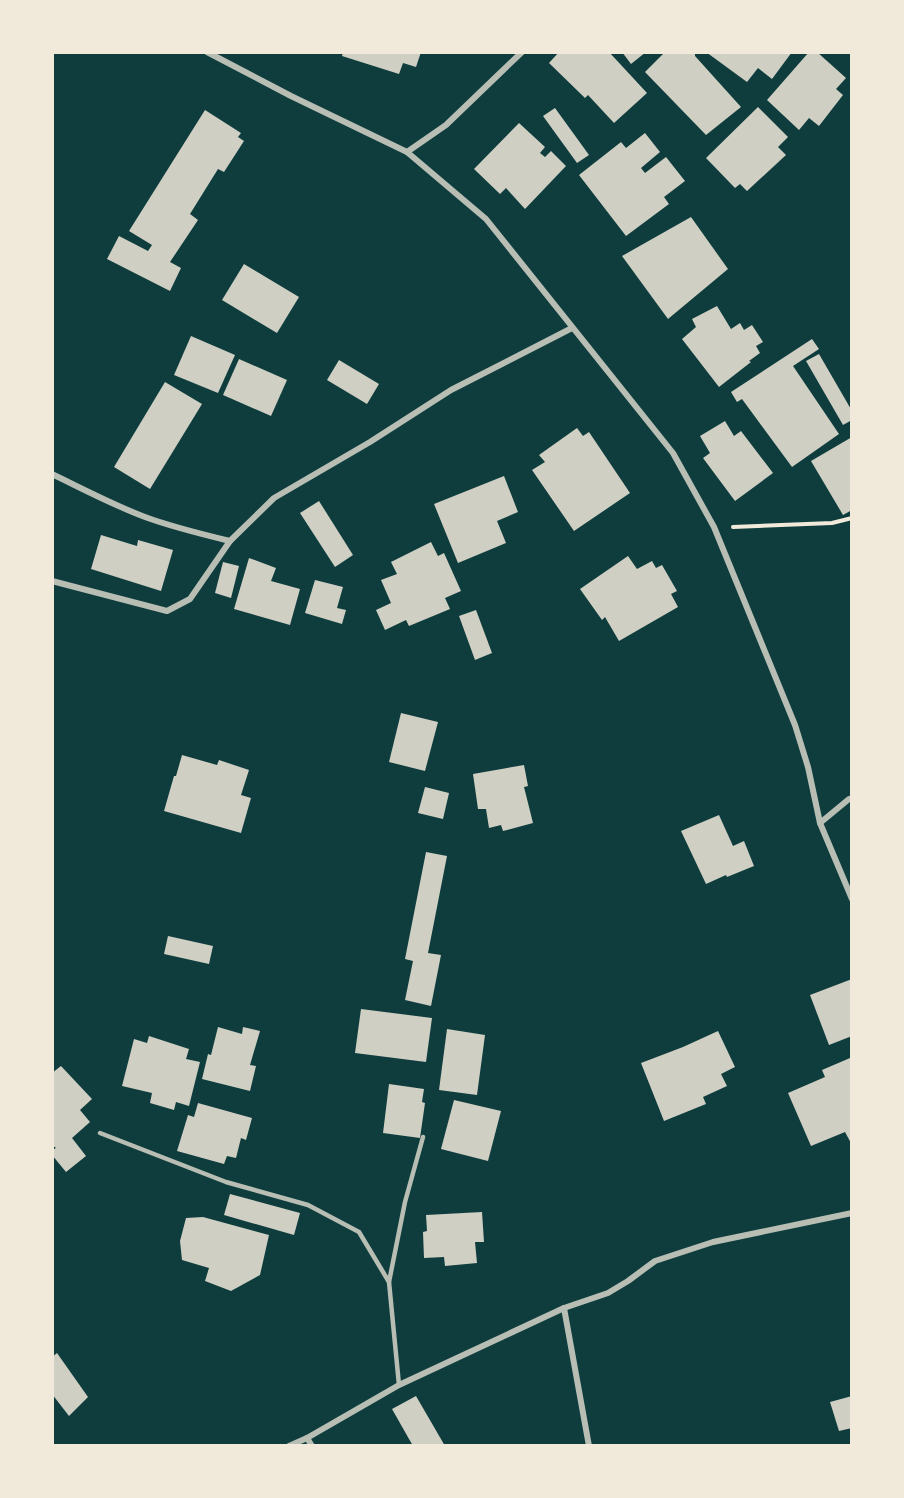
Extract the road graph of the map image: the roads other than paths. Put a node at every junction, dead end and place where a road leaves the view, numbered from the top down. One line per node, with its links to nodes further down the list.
1 (207, 52): 3 (street)
2 (522, 52): 3 (street)
3 (407, 152): 4 (street)
4 (573, 328): 6 (street); 9 (street)
5 (52, 474): 6 (street)
6 (230, 541): 7 (street)
7 (52, 581)
8 (852, 798): 9 (street)
9 (820, 823): 10 (street)
10 (852, 899)
11 (100, 1133): 14 (lane)
12 (423, 1137): 14 (lane)
13 (852, 1213): 15 (street)
14 (389, 1282): 16 (lane)
15 (564, 1308): 16 (street); 20 (street)
16 (399, 1385): 17 (street)
17 (307, 1438): 18 (street); 19 (street)
18 (289, 1446)
19 (312, 1446)
20 (589, 1446)

